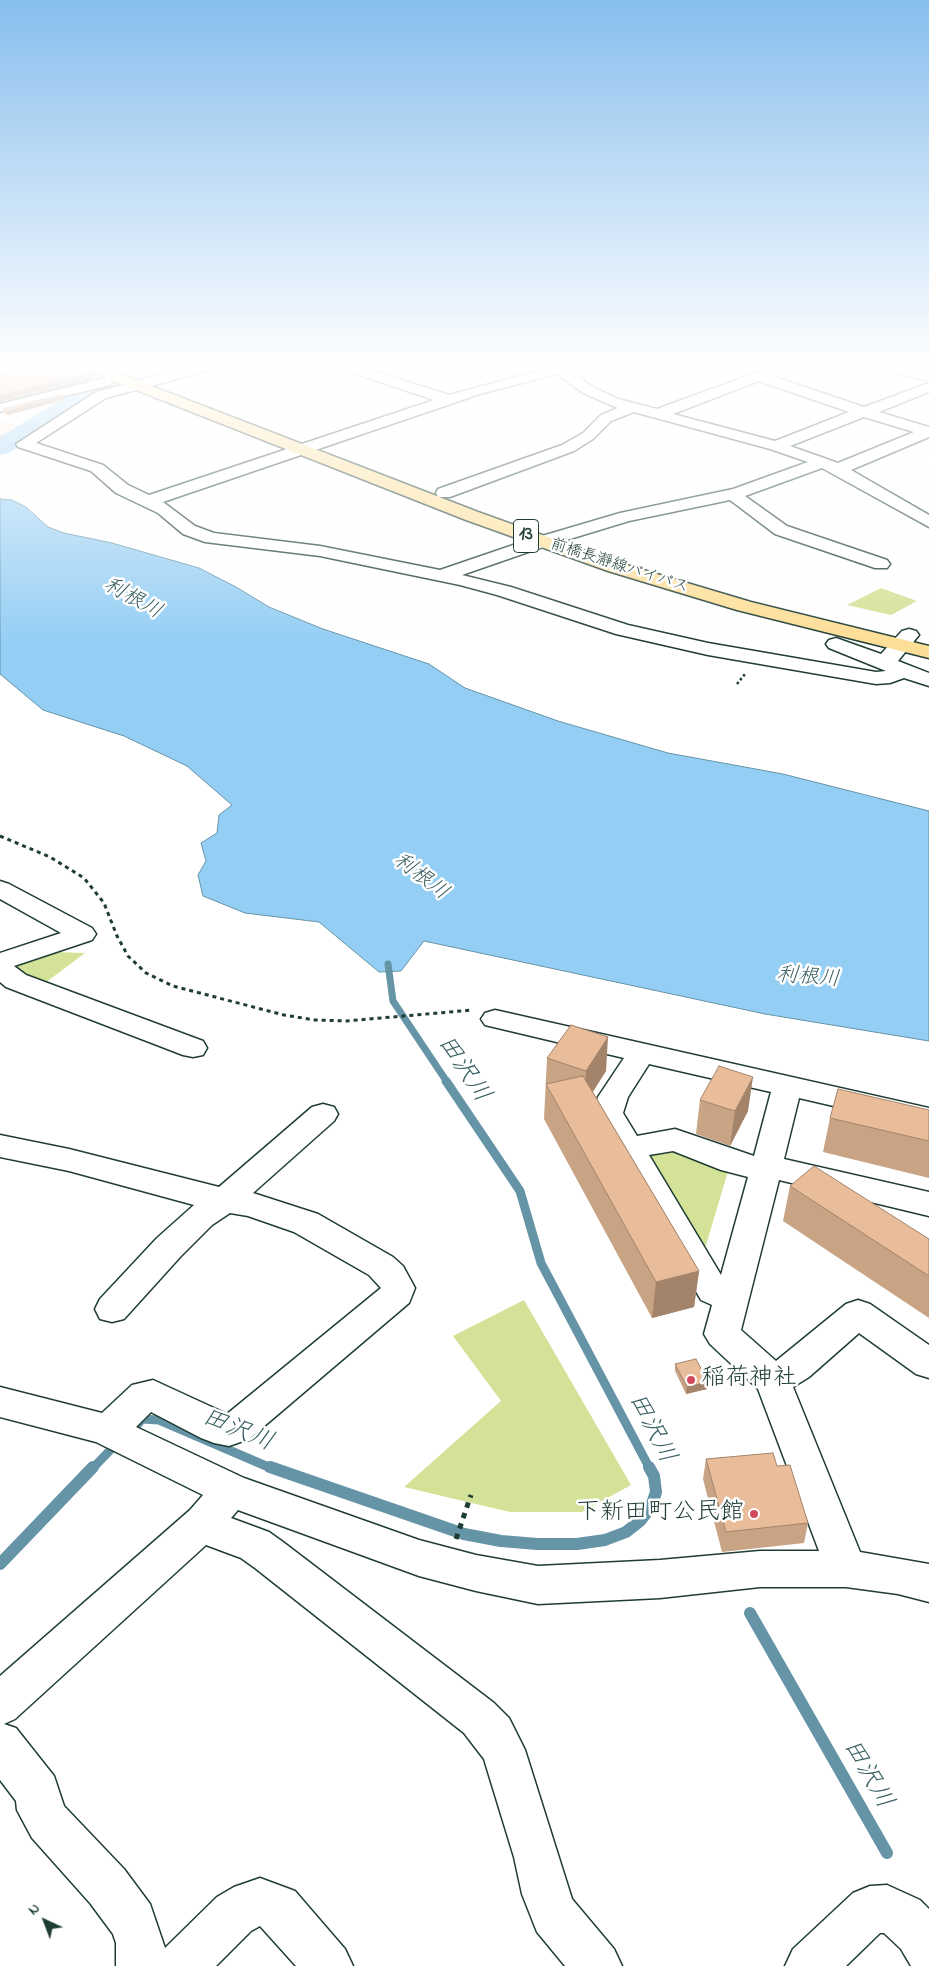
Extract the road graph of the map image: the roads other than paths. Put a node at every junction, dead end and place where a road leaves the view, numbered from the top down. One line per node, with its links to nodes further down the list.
1 (70, 460): 11 (street)
2 (274, 460): 11 (street)
3 (339, 460): 14 (main road, 前橋長瀞線バイパス / 13)
4 (345, 460): 9 (main road, 前橋長瀞線バイパス / 13)
5 (536, 460): 9 (street)
6 (814, 460): 8 (street)
7 (849, 460): 8 (street)
8 (831, 466): 10 (street); 12 (street)
9 (444, 493): 13 (main road, 前橋長瀞線バイパス / 13)
10 (732, 494): 13 (street); 15 (street)
11 (149, 501): 16 (street)
12 (925, 516)
13 (561, 536): 14 (street); 17 (main road, 前橋長瀞線バイパス / 13)
14 (541, 542): 16 (street); 17 (main road, 前橋長瀞線バイパス / 13)
15 (881, 564)
16 (442, 576): 22 (street)
17 (904, 640): 18 (main road, 前橋長瀞線バイパス / 13); 20 (main road, 前橋長瀞線バイパス / 13); 21 (street)
18 (929, 640)
19 (836, 644): 21 (street)
20 (929, 652)
21 (883, 662): 22 (street)
22 (902, 670): 23 (street)
23 (929, 680)
24 (0, 889): 25 (street)
25 (0, 962)
26 (0, 968): 28 (street)
27 (495, 1019): 29 (street)
28 (193, 1048)
29 (642, 1052): 30 (street); 34 (street)
30 (788, 1085): 32 (street); 35 (street)
31 (323, 1114): 37 (street)
32 (929, 1118)
33 (2, 1148): 37 (street)
34 (628, 1148): 35 (street); 40 (street)
35 (765, 1166): 36 (street); 40 (street)
36 (807, 1176): 38 (street); 39 (street)
37 (226, 1199): 41 (street); 45 (street)
38 (929, 1204)
39 (880, 1224)
40 (732, 1298): 43 (street)
41 (112, 1309)
42 (929, 1364): 43 (street)
43 (773, 1381): 48 (street)
44 (0, 1402): 45 (street)
45 (108, 1431): 46 (street)
46 (231, 1490): 47 (street); 48 (street)
47 (204, 1522): 50 (street); 56 (street)
48 (846, 1569): 49 (street)
49 (929, 1583)
50 (0, 1704)
51 (0, 1744): 53 (street)
52 (929, 1950): 57 (street)
53 (141, 1966)
54 (181, 1966): 55 (street)
55 (328, 1966)
56 (597, 1966)
57 (810, 1966)

